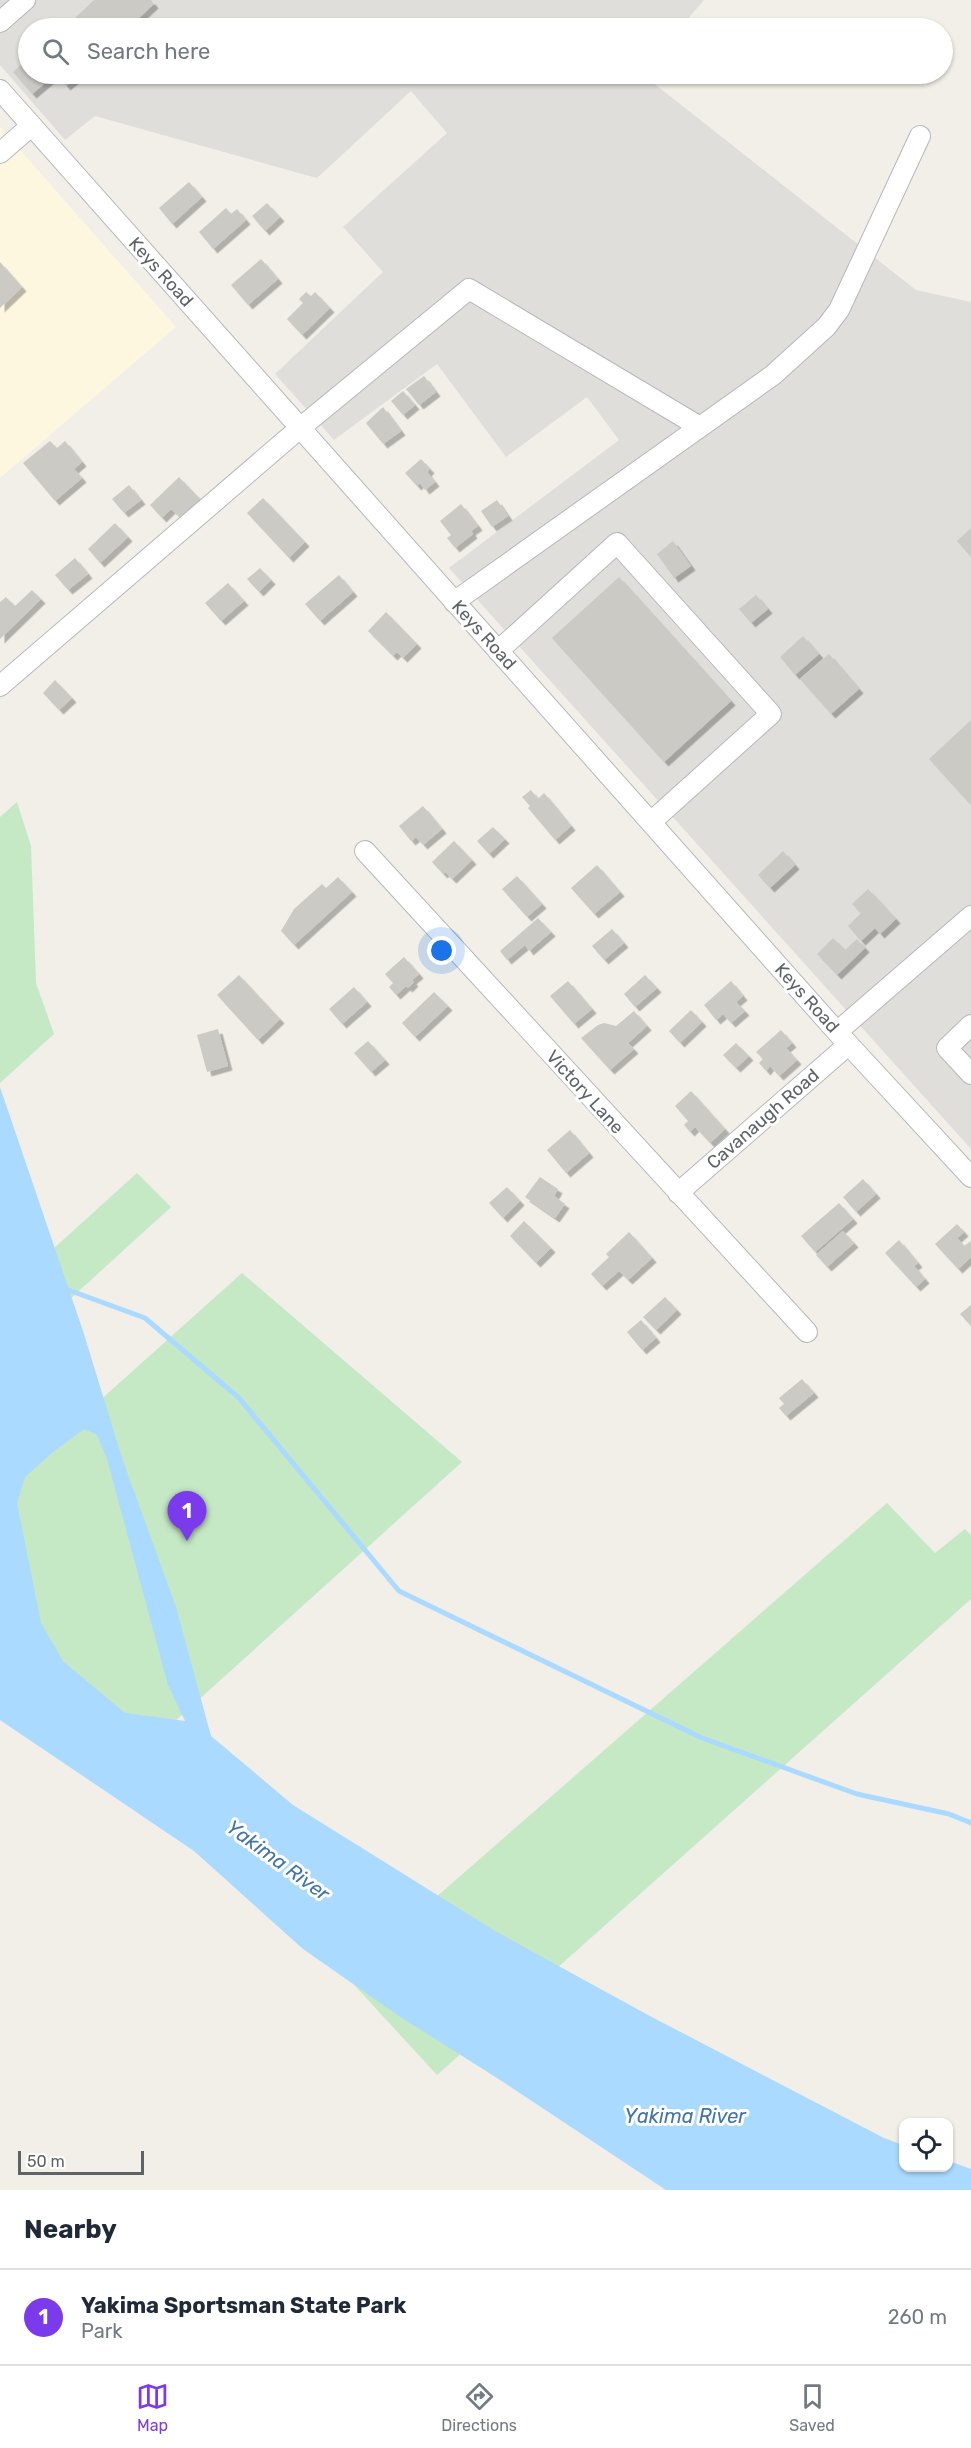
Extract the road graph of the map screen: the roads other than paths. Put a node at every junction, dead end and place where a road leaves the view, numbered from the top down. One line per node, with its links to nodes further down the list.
1 (25, 0): 2 (street)
2 (0, 22)
3 (0, 90): 4 (street, Keys Road)
4 (31, 126): 6 (street); 8 (street, Keys Road)
5 (920, 136): 7 (street)
6 (0, 153)
7 (700, 427): 8 (street); 9 (street)
8 (300, 428): 9 (street, Keys Road); 11 (street)
9 (454, 602): 10 (street, Keys Road)
10 (498, 651): 12 (street, Keys Road); 12 (street)
11 (0, 686)
12 (651, 822): 16 (street, Keys Road)
13 (365, 851): 19 (street, Victory Lane)
14 (971, 916): 16 (street, Cavanaugh Road)
15 (971, 1025): 17 (street)
16 (843, 1038): 18 (street, Keys Road); 19 (street, Cavanaugh Road)
17 (971, 1074)
18 (968, 1168)
19 (678, 1193): 20 (street, Victory Lane)
20 (807, 1332)

